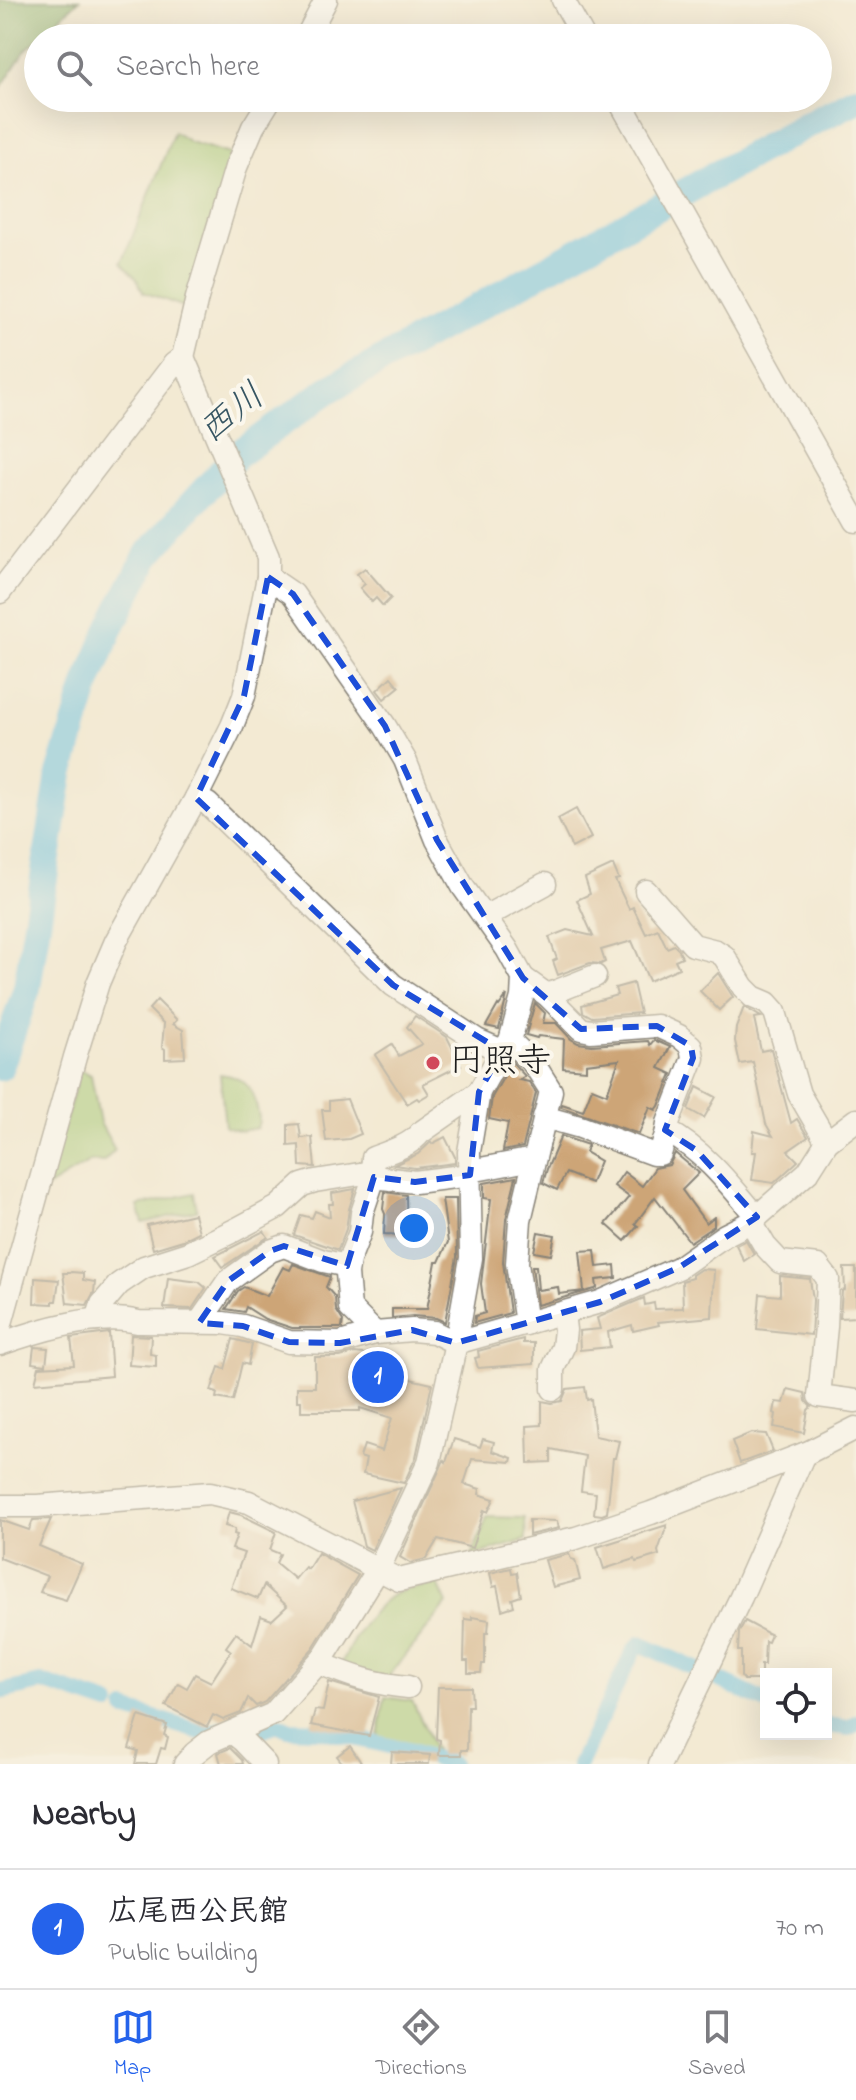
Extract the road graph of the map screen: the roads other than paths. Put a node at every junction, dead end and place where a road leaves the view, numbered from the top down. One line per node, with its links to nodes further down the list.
1 (326, 0): 3 (street)
2 (563, 0): 4 (street)
3 (313, 24)
4 (576, 24)
5 (262, 112): 7 (street)
6 (626, 112): 8 (street)
7 (183, 357): 9 (street); 10 (street)
8 (856, 521)
9 (268, 577): 11 (street); 14 (street)
10 (0, 592)
11 (196, 798): 18 (street); 33 (street)
12 (545, 884): 14 (street)
13 (646, 891): 23 (street)
14 (485, 917): 16 (street)
15 (595, 976): 17 (street)
16 (523, 978): 17 (street); 18 (street)
17 (547, 995): 22 (street)
18 (506, 1046): 19 (street); 20 (street)
19 (479, 1092): 25 (street); 26 (street)
20 (544, 1117): 22 (street); 24 (street)
21 (856, 1120): 23 (street)
22 (667, 1131): 27 (street)
23 (827, 1142): 27 (street)
24 (534, 1159): 26 (street); 32 (street)
25 (373, 1169): 26 (street); 28 (street); 30 (street)
26 (470, 1173): 35 (street)
27 (754, 1220): 29 (street); 38 (street)
28 (348, 1266): 31 (street); 34 (street)
29 (563, 1313): 32 (street); 37 (street)
30 (97, 1320): 31 (street); 36 (street)
31 (199, 1323): 34 (street)
32 (526, 1324): 35 (street)
33 (0, 1327)
34 (375, 1333): 35 (street)
35 (456, 1343): 42 (street)
36 (0, 1344)
37 (553, 1389)
38 (856, 1401)
39 (856, 1428): 40 (street)
40 (804, 1454): 42 (street); 48 (street)
41 (0, 1506): 42 (street)
42 (379, 1568): 43 (street)
43 (319, 1663): 44 (street); 45 (street)
44 (408, 1687)
45 (233, 1733): 46 (street); 47 (street)
46 (185, 1764)
47 (265, 1764)
48 (660, 1764)

